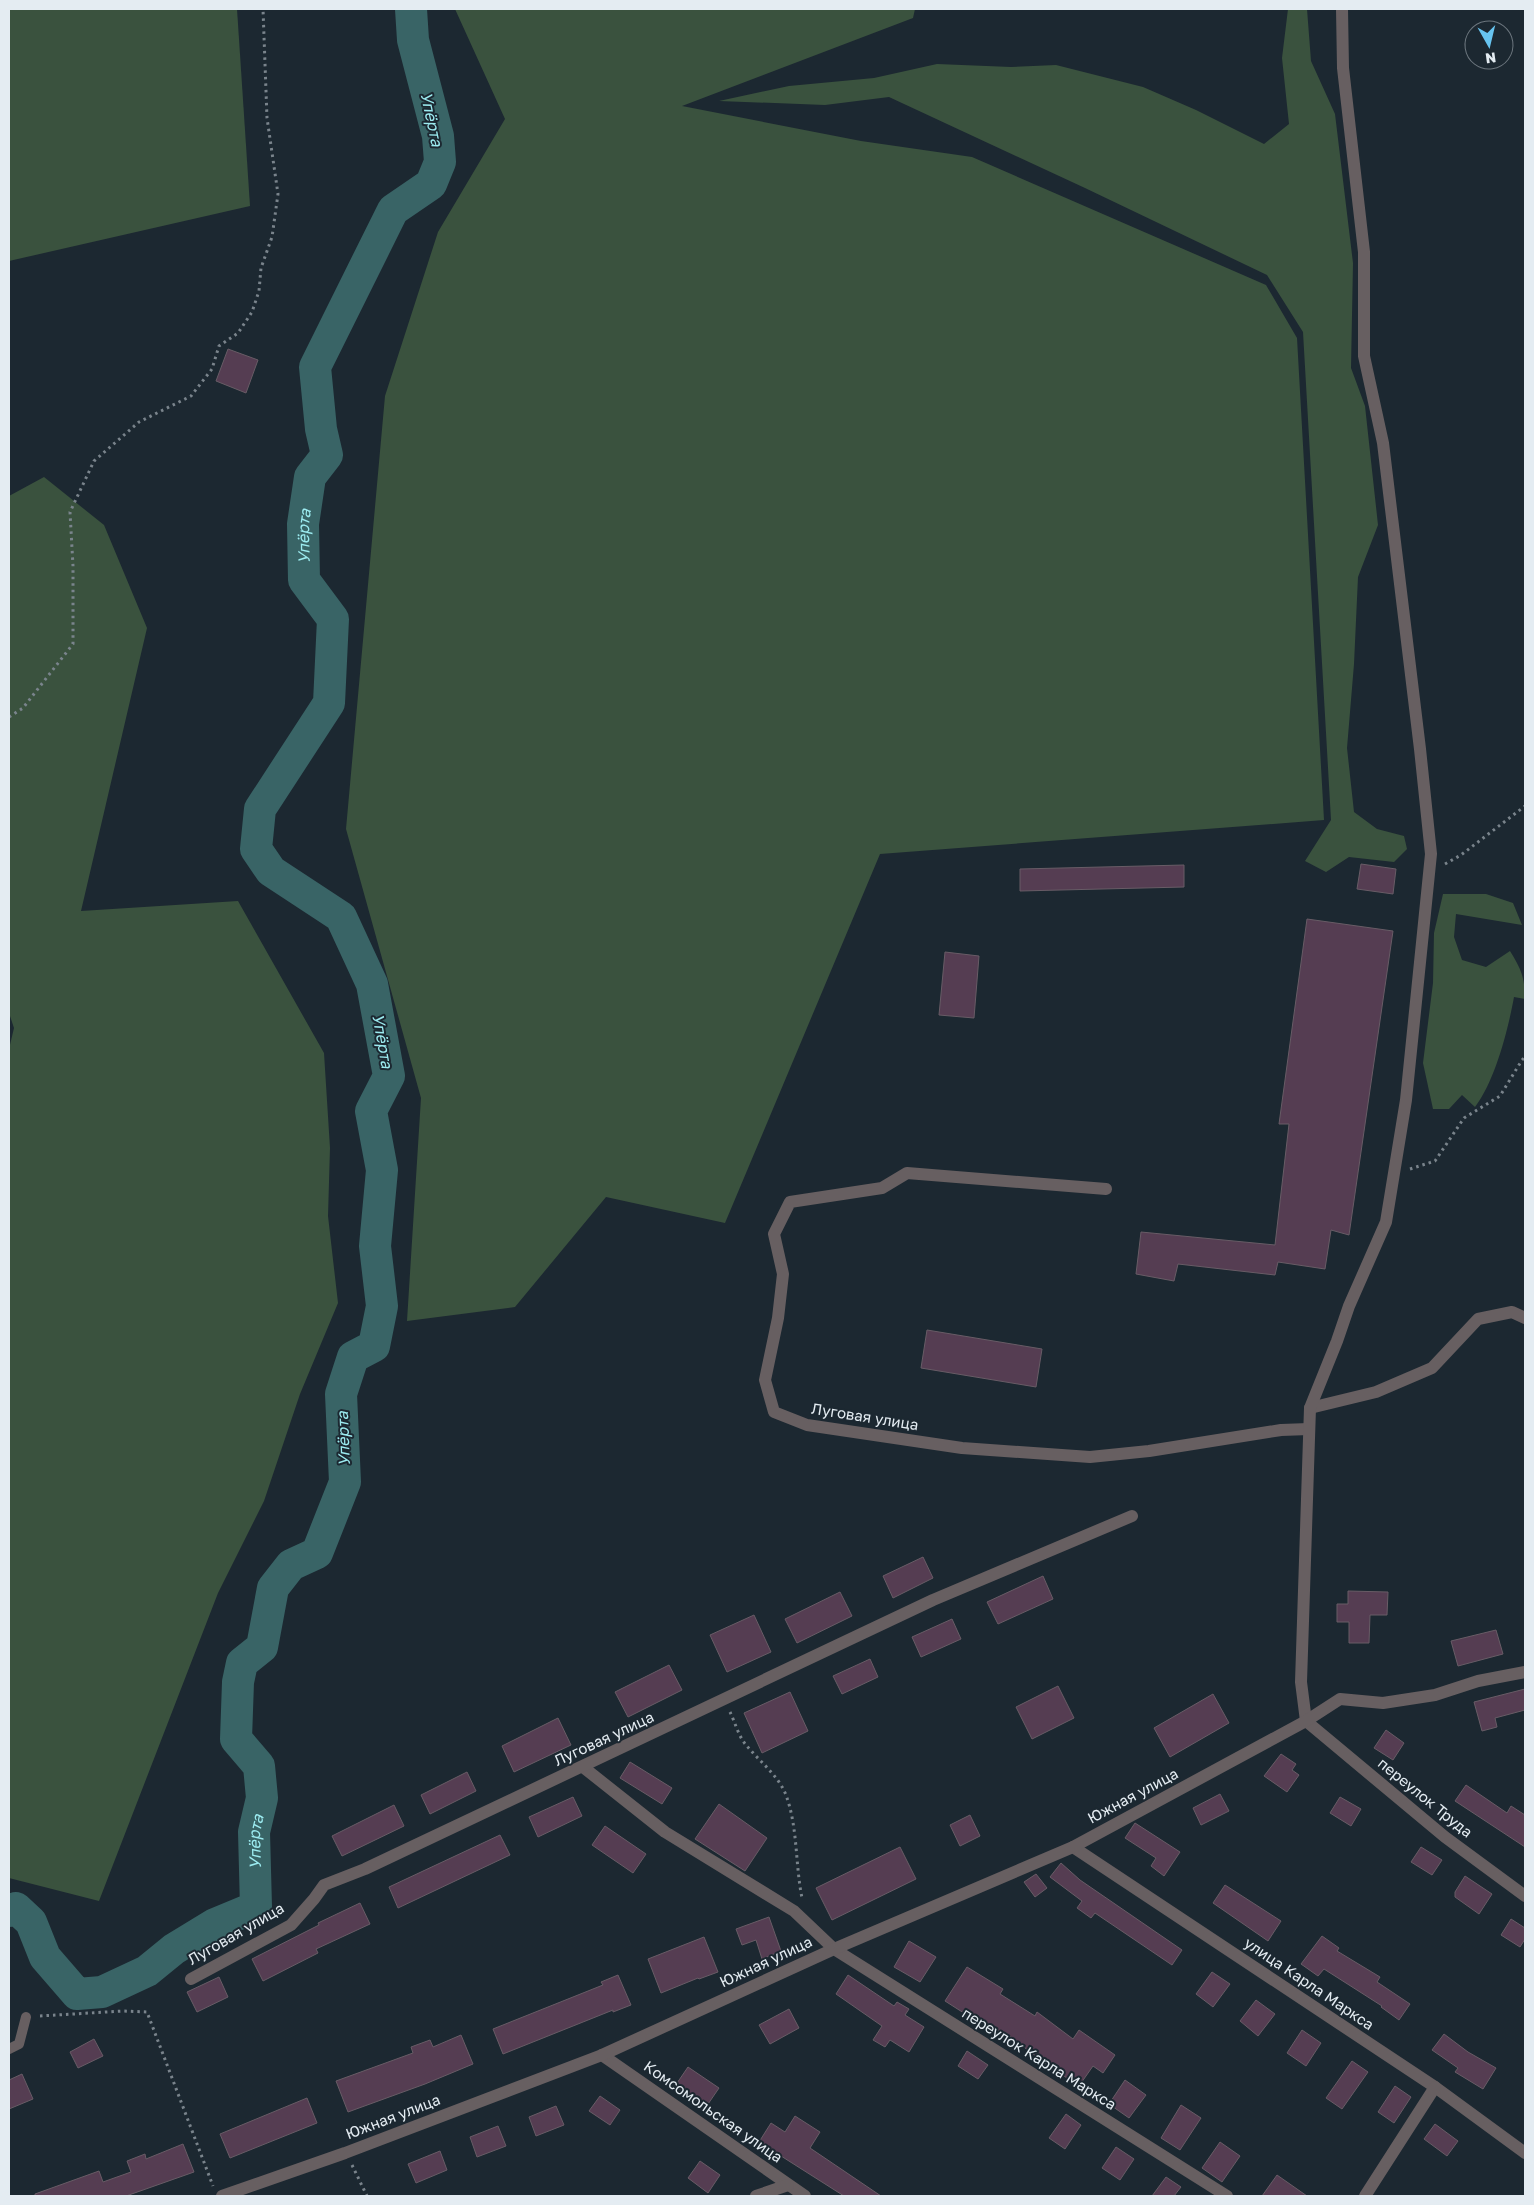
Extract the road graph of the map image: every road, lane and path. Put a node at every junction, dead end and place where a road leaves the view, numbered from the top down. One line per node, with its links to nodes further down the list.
1 (263, 9): 3 (path)
2 (1342, 9): 5 (street)
3 (9, 717)
4 (1525, 806): 5 (path)
5 (1429, 873): 7 (street)
6 (1525, 1057): 7 (path)
7 (1394, 1175): 10 (street)
8 (1106, 1189): 11 (street, Луговая улица)
9 (1525, 1318): 10 (street)
10 (1310, 1408): 11 (street)
11 (1309, 1430): 15 (street)
12 (1132, 1516): 14 (street, Луговая улица)
13 (1525, 1672): 15 (street, Южная улица)
14 (724, 1700): 16 (street, Луговая улица); 19 (path)
15 (1306, 1721): 17 (street, Южная улица); 18 (street, переулок Труда)
16 (583, 1767): 19 (street, переулок Карла Маркса); 21 (street, Луговая улица)
17 (1073, 1847): 20 (street, Южная улица); 25 (street, улица Карла Маркса)
18 (1525, 1896)
19 (807, 1923): 20 (street, переулок Карла Маркса)
20 (834, 1949): 24 (street, Южная улица); 33 (street, переулок Карла Маркса)
21 (190, 1978)
22 (26, 2017): 23 (lane); 29 (path)
23 (9, 2049)
24 (602, 2055): 26 (street, Южная улица); 28 (street, Комсомольская улица)
25 (1435, 2087): 27 (street, улица Карла Маркса); 34 (street)
26 (346, 2153): 29 (street, Южная улица); 30 (path)
27 (1525, 2153)
28 (788, 2185): 31 (street); 32 (street, Комсомольская улица)
29 (218, 2192)
30 (367, 2196)
31 (756, 2196)
32 (805, 2196)
33 (1227, 2196)
34 (1365, 2196)

